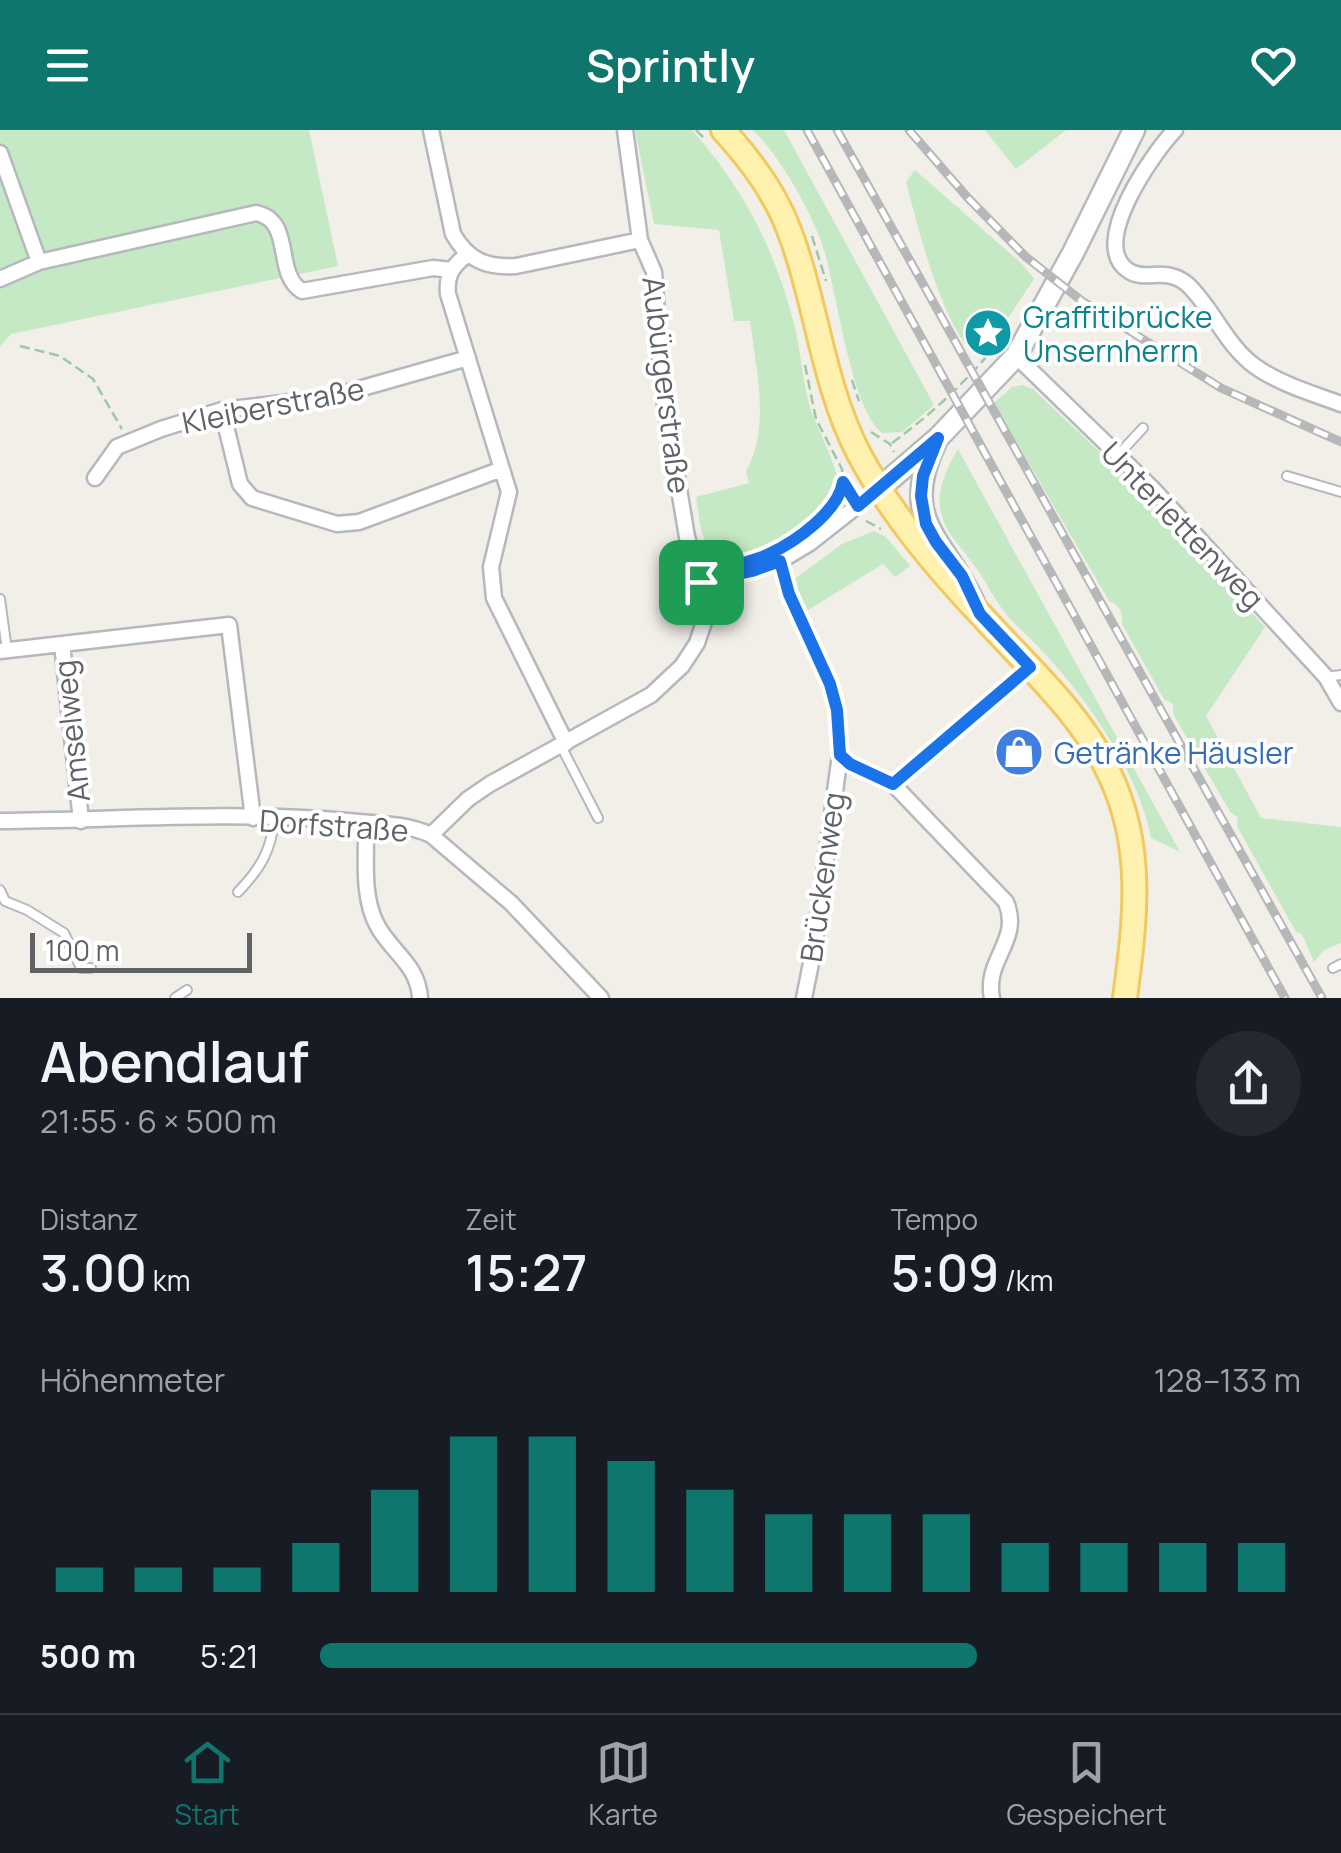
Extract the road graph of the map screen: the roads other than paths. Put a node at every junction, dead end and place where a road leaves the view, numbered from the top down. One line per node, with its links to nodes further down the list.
1 (432, 130): 8 (street)
2 (624, 130): 7 (street, Aubürgerstraße)
3 (1134, 130): 12 (main road)
4 (1176, 130): 14 (street)
5 (715, 135): 22 (main road)
6 (0, 153): 9 (street)
7 (640, 240): 8 (street); 25 (street, Aubürgerstraße)
8 (468, 254): 10 (street)
9 (38, 262): 10 (street); 11 (street)
10 (451, 270): 13 (street)
11 (0, 279)
12 (1016, 356): 17 (main road); 18 (street, Unterlettenweg)
13 (468, 358): 15 (street, Kleiberstraße); 19 (street)
14 (1341, 404)
15 (222, 410): 19 (street); 21 (street, Kleiberstraße)
16 (1143, 428): 18 (lane)
17 (938, 438): 22 (main road); 27 (main road)
18 (1118, 455): 30 (street, Unterlettenweg)
19 (502, 468): 32 (street)
20 (1287, 476): 23 (lane)
21 (95, 478)
22 (880, 488): 24 (street); 27 (main road)
23 (1341, 492)
24 (780, 561): 25 (street); 33 (street, Brückenweg)
25 (701, 582): 32 (street, Aubürgerstraße)
26 (0, 599): 29 (lane)
27 (980, 614): 50 (main road)
28 (62, 644): 29 (street, Amselweg); 34 (street); 38 (street, Amselweg)
29 (4, 651)
30 (1333, 676): 31 (street, Unterlettenweg)
31 (1341, 703)
32 (564, 744): 36 (lane); 40 (street, Aubürgerstraße)
33 (840, 755): 48 (street, Brückenweg); 49 (street, Brückenweg)
34 (254, 818): 35 (street, Dorfstraße); 38 (street, Dorfstraße)
35 (274, 818): 39 (street, Dorfstraße); 42 (lane)
36 (598, 818)
37 (0, 821): 38 (street, Dorfstraße)
38 (81, 821)
39 (366, 823): 40 (street, Dorfstraße); 46 (street)
40 (431, 835): 47 (street, Dorfstraße)
41 (0, 890): 43 (lane)
42 (238, 892)
43 (91, 968)
44 (187, 990): 45 (lane)
45 (176, 998)
46 (420, 998)
47 (602, 998)
48 (804, 998)
49 (992, 998)
50 (1125, 998)

